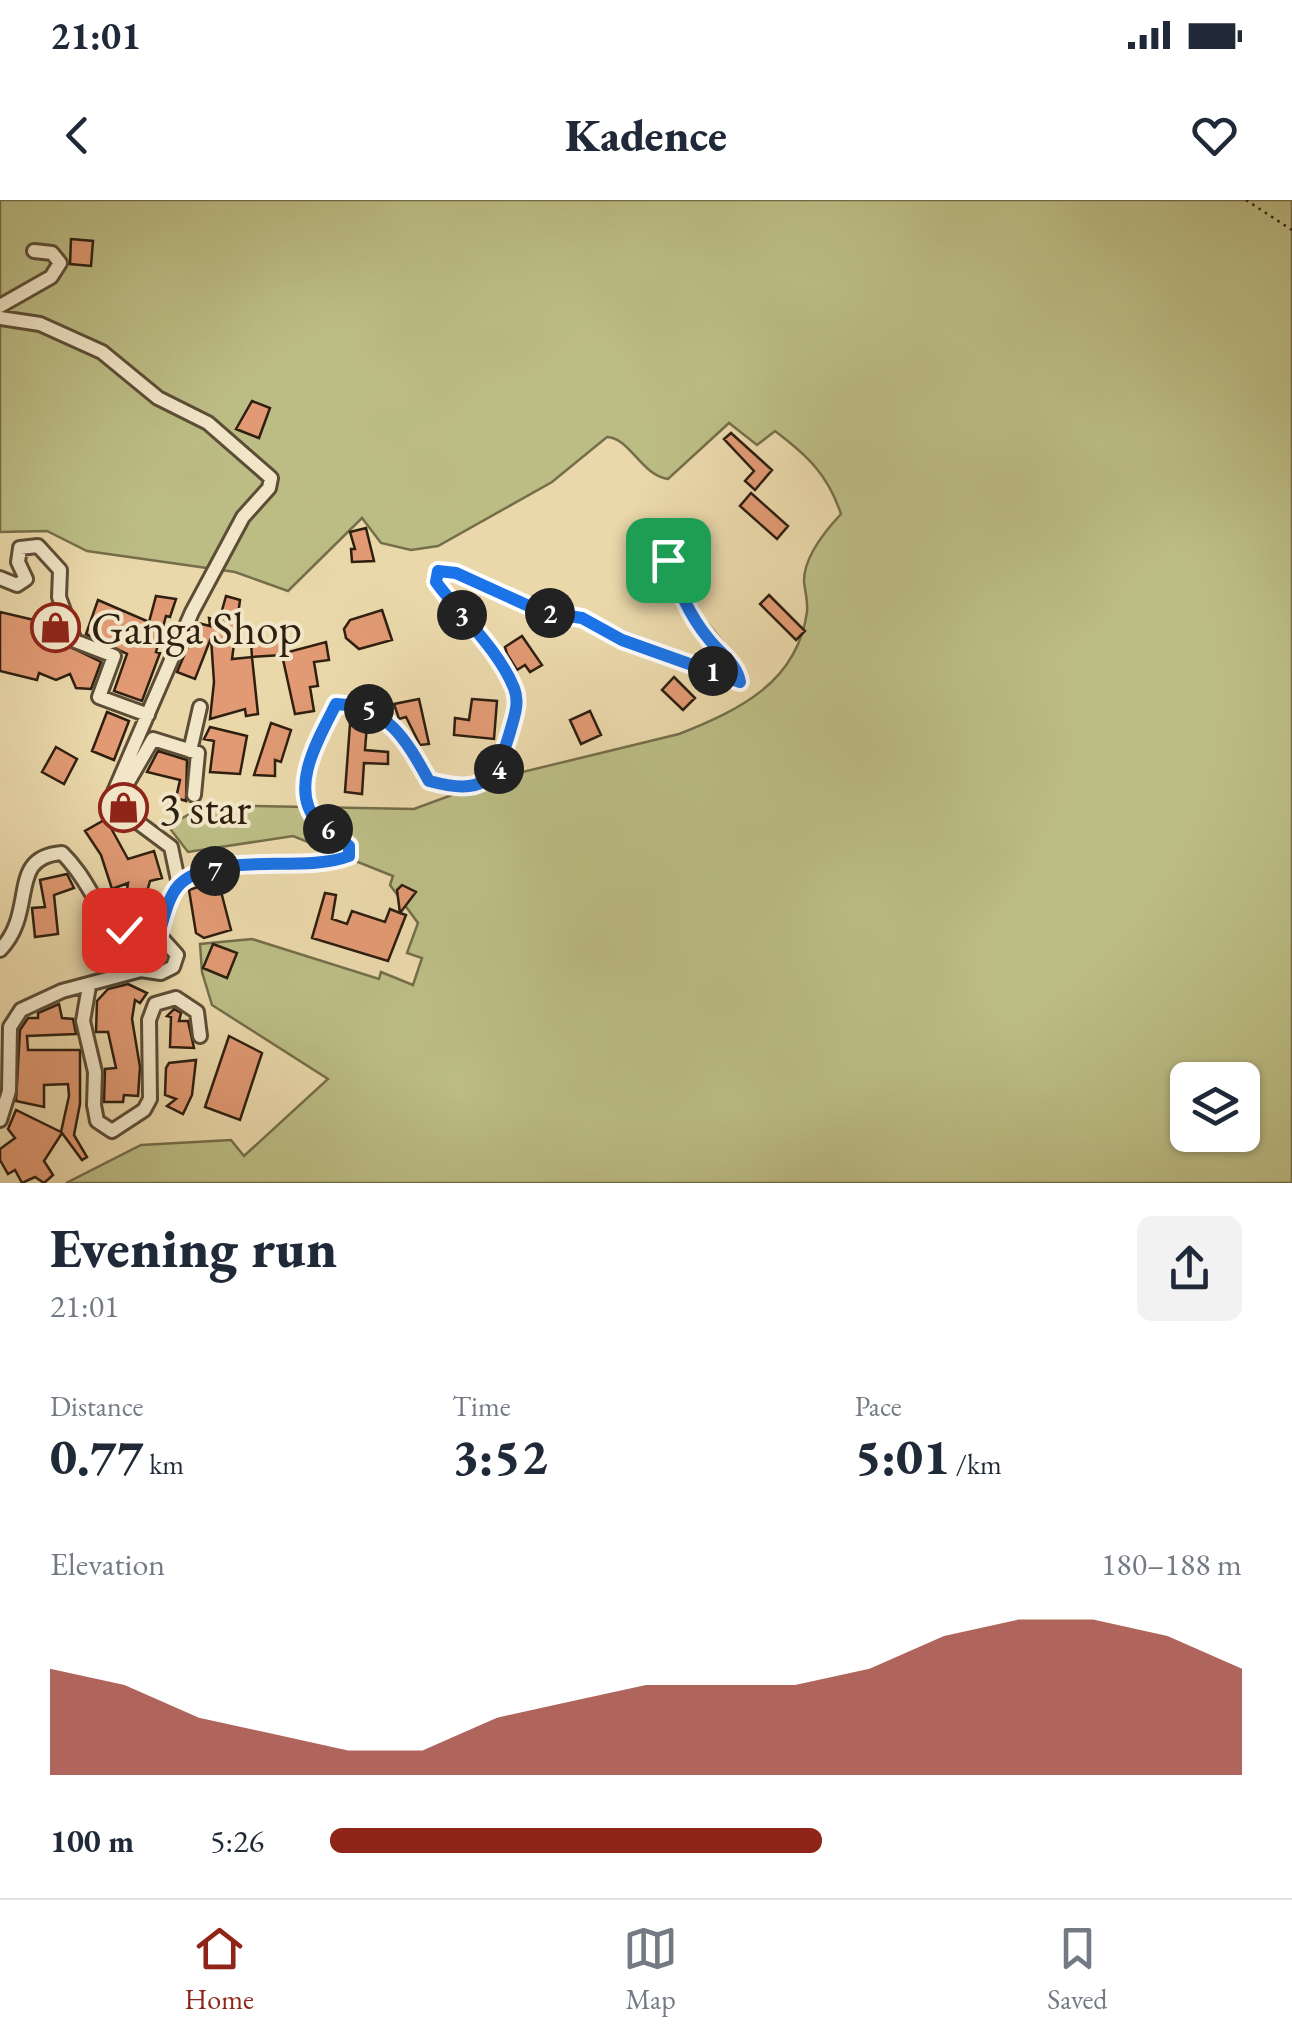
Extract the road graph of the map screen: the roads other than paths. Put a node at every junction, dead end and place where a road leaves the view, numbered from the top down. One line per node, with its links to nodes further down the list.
1 (34, 251): 2 (street)
2 (0, 306)
3 (0, 318): 7 (street)
4 (656, 544): 11 (street)
5 (0, 578): 7 (street)
6 (200, 708): 8 (street)
7 (148, 716): 10 (street)
8 (190, 751): 9 (street); 10 (street)
9 (194, 795)
10 (116, 803): 11 (street)
11 (179, 885): 12 (street)
12 (159, 934): 13 (street); 14 (street)
13 (0, 950)
14 (89, 986): 15 (street); 16 (street)
15 (200, 1036)
16 (0, 1120)

